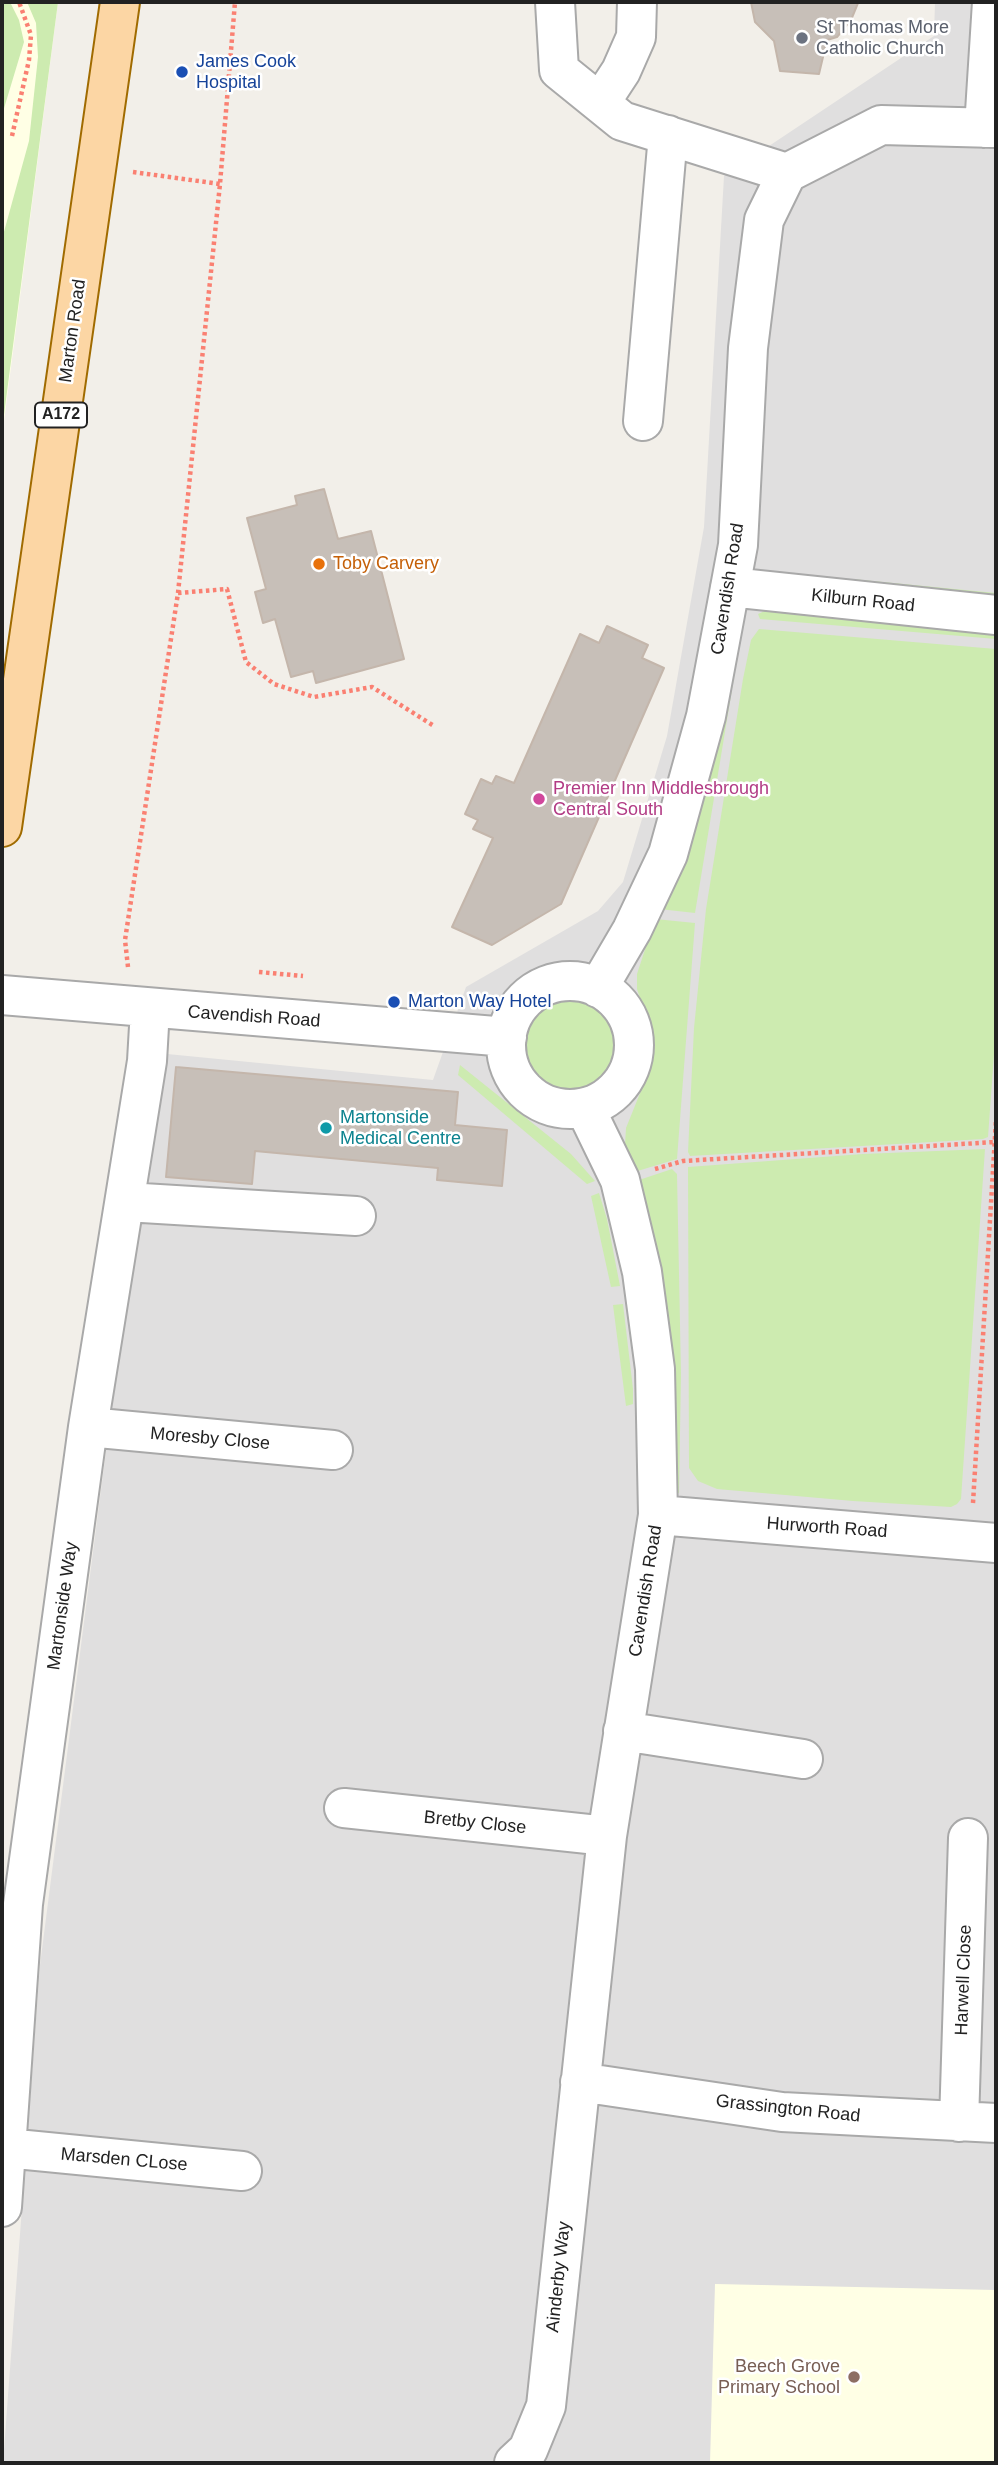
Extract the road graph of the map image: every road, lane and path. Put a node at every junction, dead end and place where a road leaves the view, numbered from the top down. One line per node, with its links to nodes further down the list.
1 (19, 2): 10 (path)
2 (120, 2): 11 (main road, Marton Road / A172)
3 (235, 2): 13 (path)
4 (555, 2): 7 (street)
5 (637, 2): 7 (street)
6 (992, 2): 8 (street)
7 (600, 103): 9 (street)
8 (990, 128): 12 (street)
9 (668, 135): 12 (street); 14 (street)
10 (12, 136)
11 (97, 167): 13 (path); 19 (main road, Marton Road / A172)
12 (787, 173): 15 (street, Cavendish Road)
13 (220, 184): 16 (path)
14 (643, 421)
15 (730, 587): 17 (street, Kilburn Road); 22 (street, Cavendish Road)
16 (178, 593): 18 (path); 24 (path)
17 (996, 615)
18 (434, 726)
19 (2, 827)
20 (259, 972): 21 (path)
21 (303, 976)
22 (598, 988): 25 (street); 26 (street)
23 (2, 995): 24 (street, Cavendish Road)
24 (150, 1009): 25 (street, Cavendish Road); 30 (street, Martonside Way)
25 (506, 1037): 26 (street)
26 (585, 1108): 29 (street, Cavendish Road)
27 (996, 1120): 28 (path)
28 (995, 1142): 29 (path); 35 (path)
29 (621, 1180): 34 (street, Cavendish Road)
30 (126, 1202): 31 (street); 32 (street, Martonside Way)
31 (356, 1216)
32 (88, 1427): 33 (street, Moresby Close); 43 (street, Martonside Way)
33 (333, 1450)
34 (658, 1515): 35 (street, Hurworth Road); 36 (street, Cavendish Road)
35 (984, 1541)
36 (624, 1731): 37 (street); 39 (street, Cavendish Road)
37 (803, 1759)
38 (344, 1808): 39 (street, Bretby Close)
39 (607, 1836): 41 (street, Cavendish Road)
40 (968, 1838): 42 (street, Harwell Close)
41 (580, 2082): 42 (street, Grassington Road); 46 (street, Ainderby Way)
42 (978, 2122)
43 (6, 2148): 44 (street, Marsden CLose); 45 (street, Martonside Way)
44 (242, 2171)
45 (2, 2207)
46 (514, 2463)

